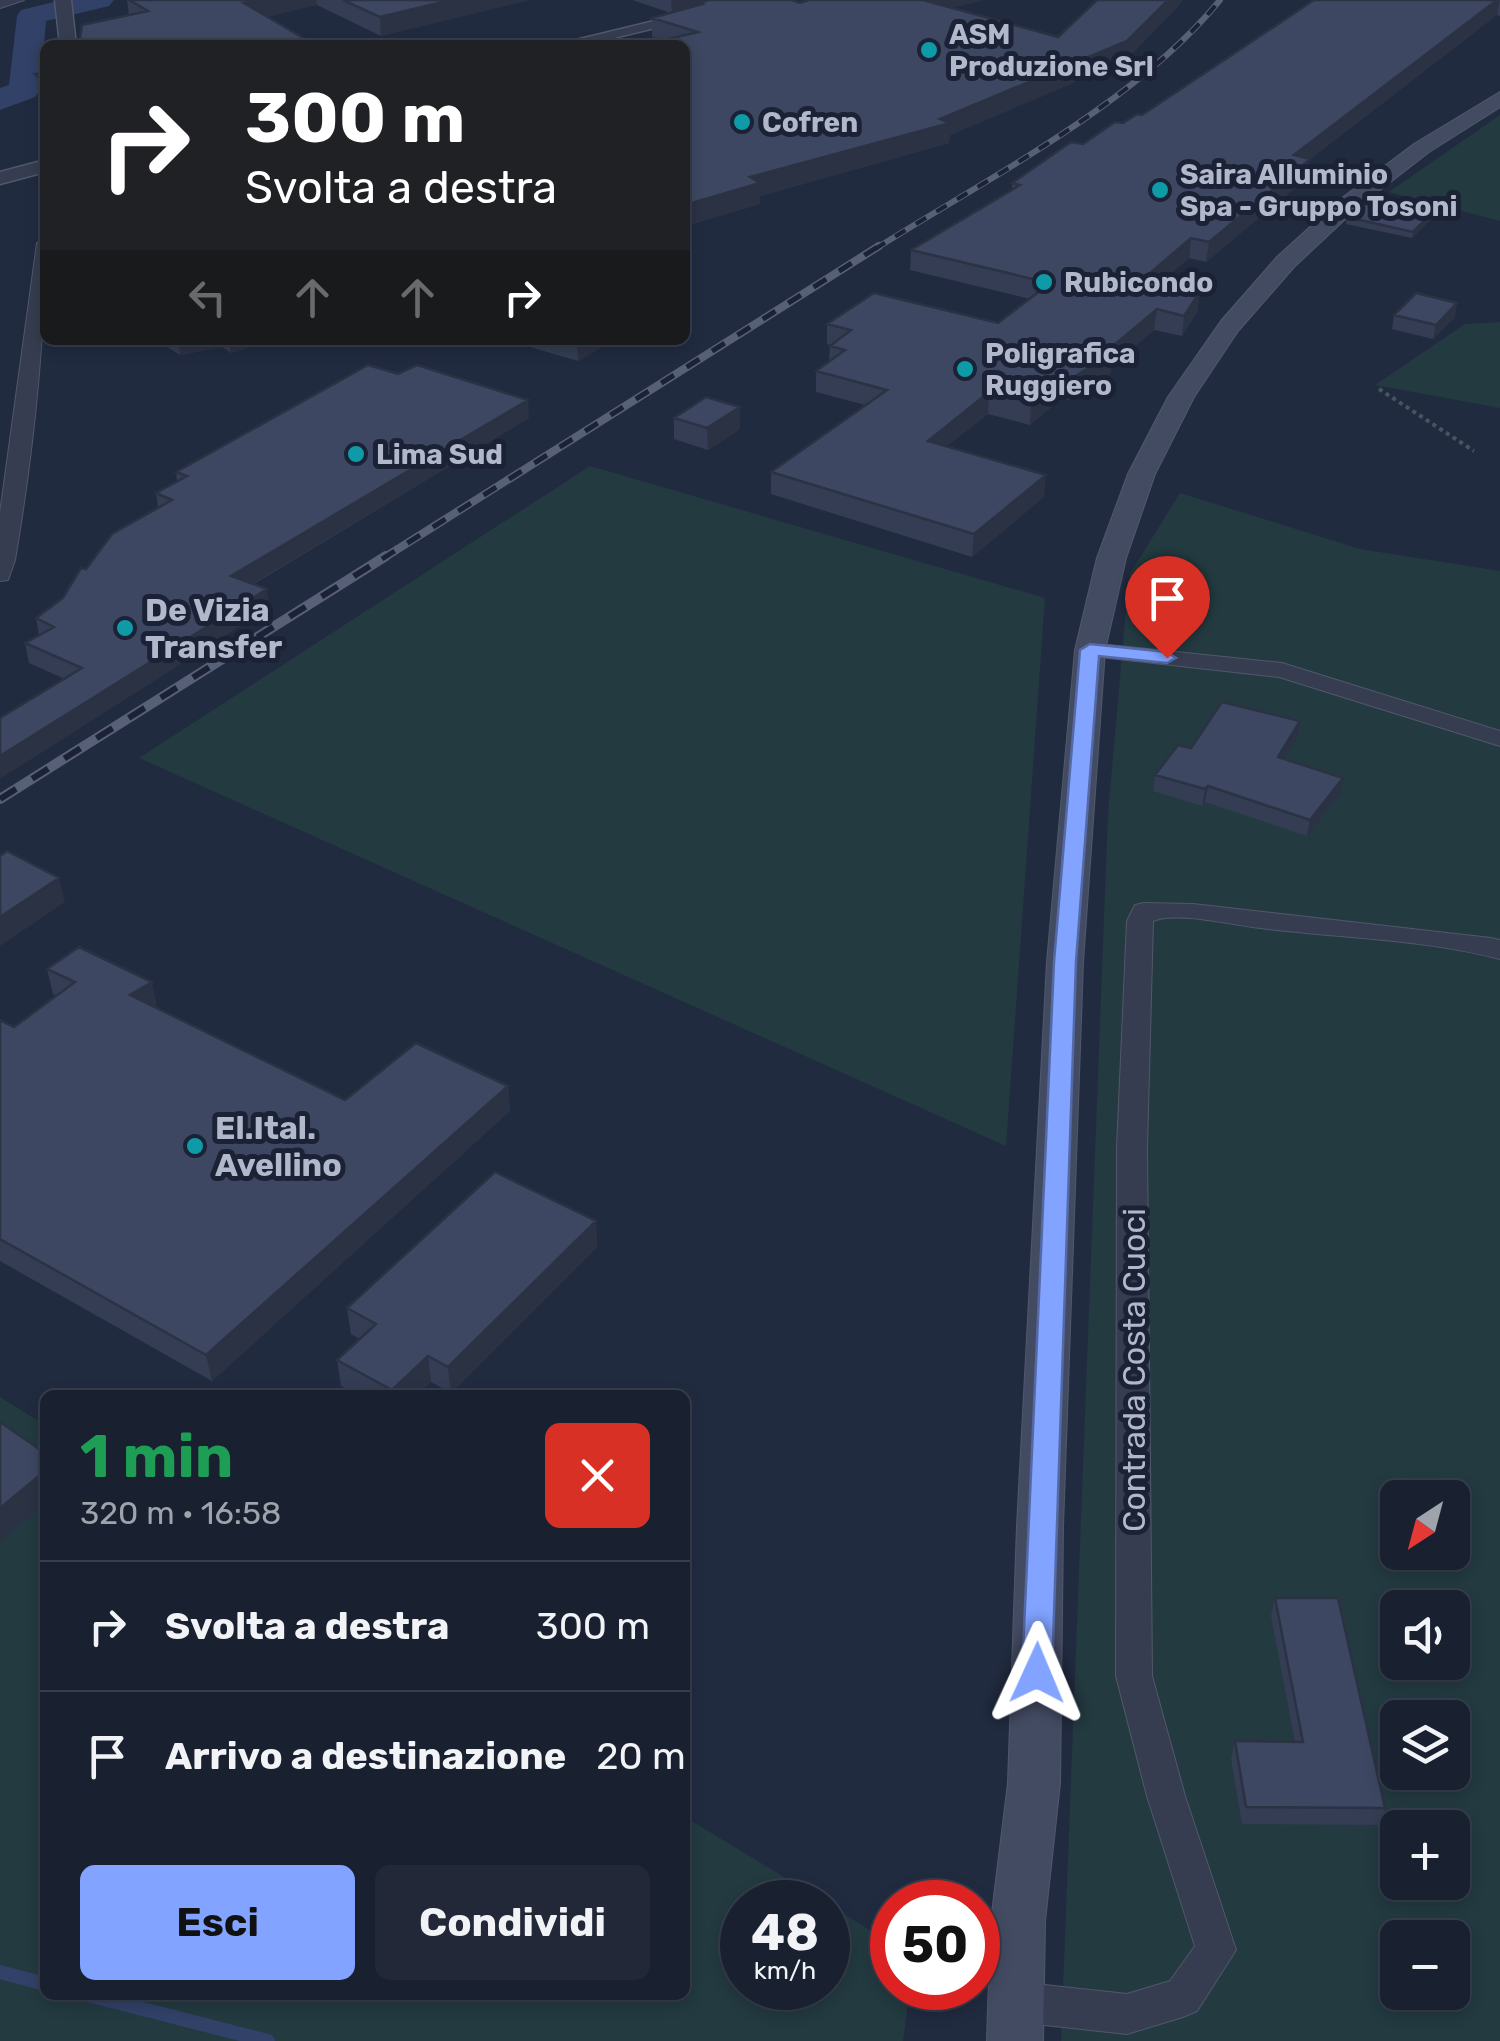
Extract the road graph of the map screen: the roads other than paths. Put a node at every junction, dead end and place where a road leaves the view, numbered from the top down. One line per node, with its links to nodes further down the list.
1 (17, 0): 3 (street)
2 (762, 0): 6 (street)
3 (0, 4)
4 (63, 4): 5 (street)
5 (67, 40)
6 (585, 40)
7 (1500, 98): 12 (main road)
8 (40, 167): 9 (street)
9 (0, 178)
10 (40, 288): 11 (street)
11 (0, 575)
12 (1090, 650): 13 (street); 15 (main road)
13 (1500, 739)
14 (1500, 951): 15 (street, Contrada Costa Cuoci)
15 (1017, 2002): 16 (main road)
16 (1015, 2041)

